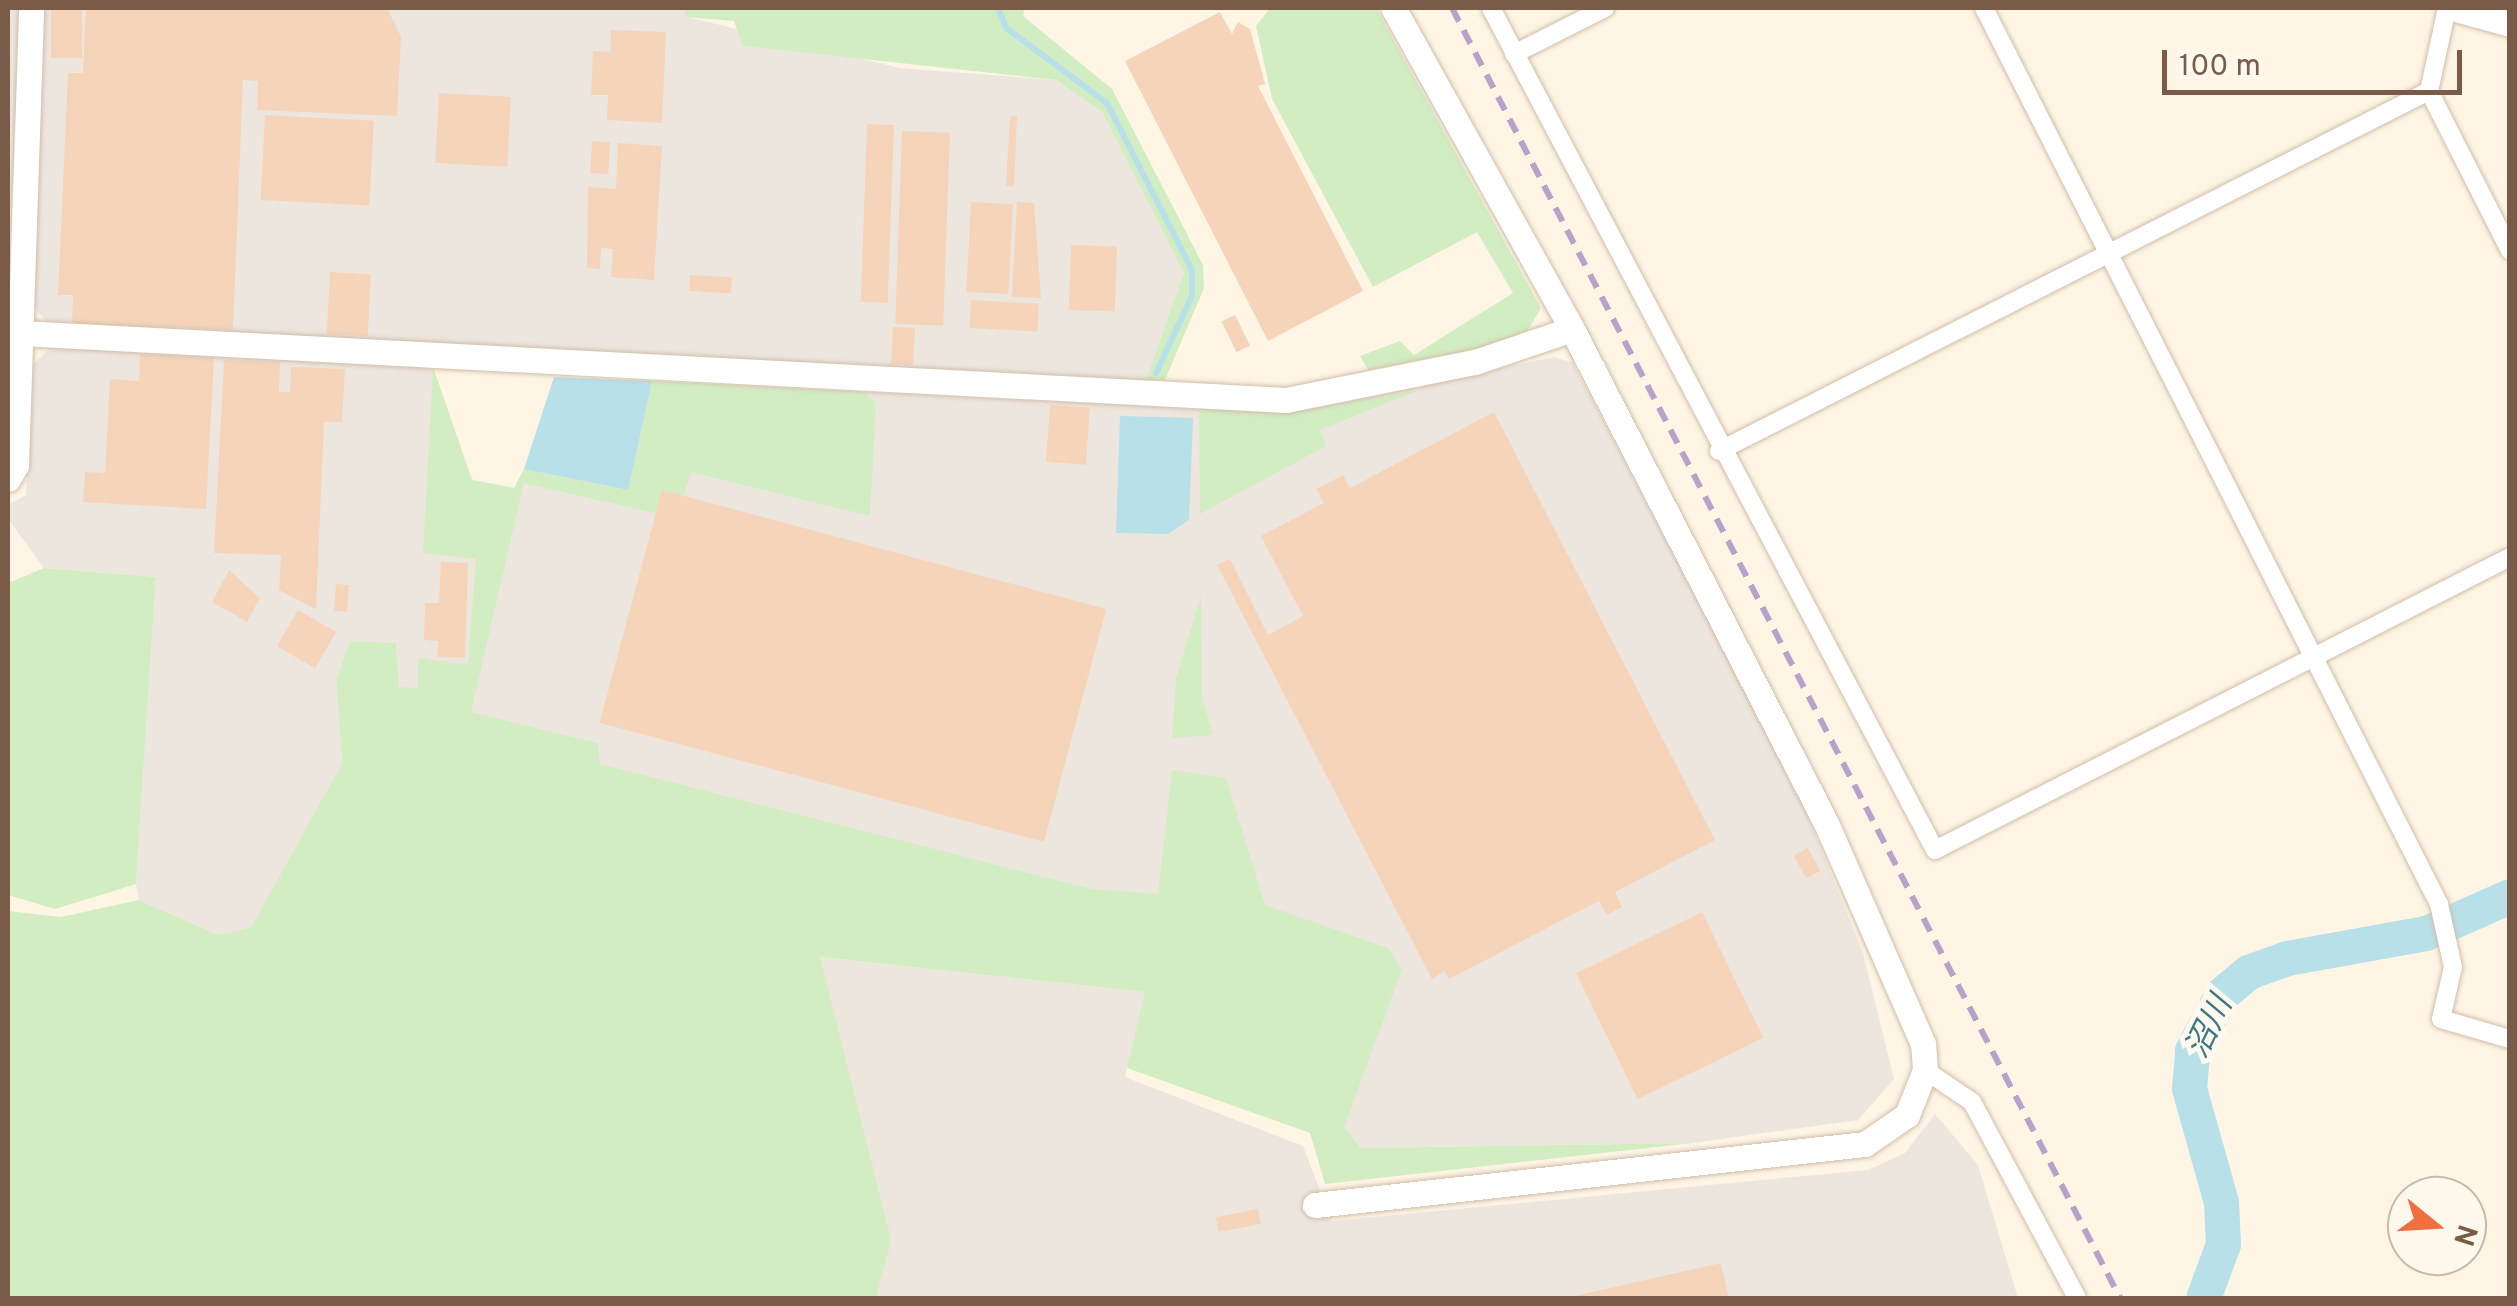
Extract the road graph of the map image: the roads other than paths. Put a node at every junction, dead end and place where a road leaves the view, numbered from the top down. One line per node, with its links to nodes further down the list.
1 (31, 8): 13 (street)
2 (1392, 8): 12 (street)
3 (1491, 8): 8 (street)
4 (1605, 8): 8 (street)
5 (1984, 8): 11 (street)
6 (2450, 8): 7 (street); 9 (street)
7 (2510, 24)
8 (1514, 54): 14 (street)
9 (2429, 92): 10 (street); 11 (street)
10 (2510, 252)
11 (2108, 255): 14 (street); 17 (street)
12 (1572, 329): 13 (street); 19 (street)
13 (21, 333): 15 (street)
14 (1719, 450): 17 (street)
15 (8, 479)
16 (2510, 557): 17 (street)
17 (2312, 657): 18 (street)
18 (2510, 1039)
19 (1925, 1070): 20 (street); 21 (street)
20 (1314, 1205)
21 (2077, 1298)

